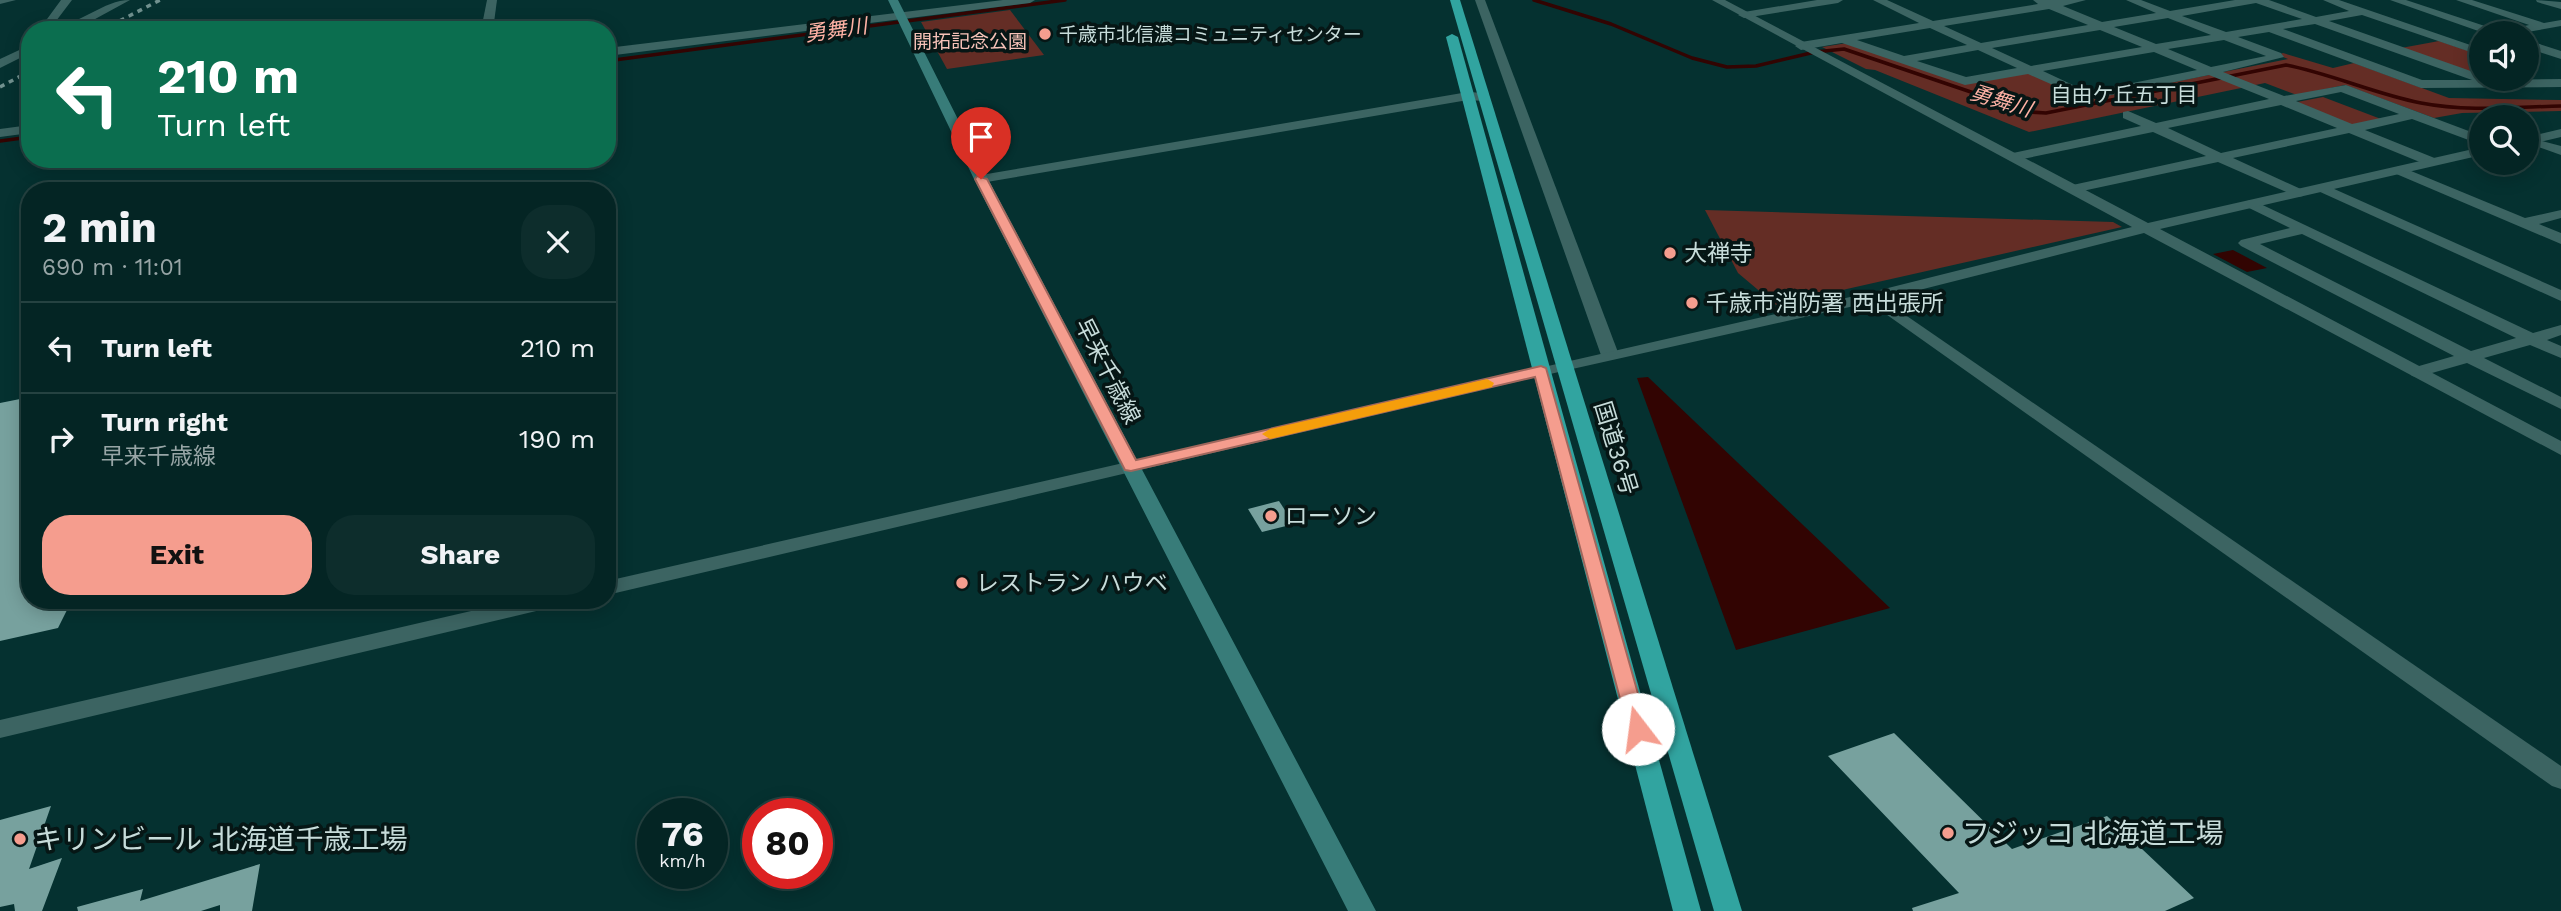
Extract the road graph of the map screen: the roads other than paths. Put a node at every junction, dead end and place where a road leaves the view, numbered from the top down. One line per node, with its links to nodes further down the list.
1 (11, 0): 22 (street)
2 (67, 0): 32 (street)
3 (125, 0): 33 (street)
4 (492, 0): 34 (street)
5 (893, 0): 30 (main road, 早来千歳線)
6 (996, 0): 30 (street)
7 (1030, 0): 30 (street)
8 (1443, 0): 64 (highway, 国道36号)
9 (1455, 0): 64 (highway, 国道36号)
10 (1480, 0): 97 (street)
11 (1717, 0): 29 (street)
12 (1838, 0): 24 (street)
13 (1898, 0): 23 (street)
14 (2038, 0): 25 (street)
15 (2081, 0): 25 (street)
16 (2131, 0): 28 (street)
17 (2256, 0): 28 (street); 31 (street)
18 (2328, 0): 27 (street)
19 (2395, 0): 37 (street)
20 (2461, 0): 39 (street)
21 (2541, 0): 26 (street)
22 (0, 1)
23 (1881, 1): 36 (street)
24 (1810, 2): 29 (street)
25 (2050, 5): 36 (street); 38 (street)
26 (2561, 6)
27 (2362, 12): 31 (street); 45 (street)
28 (2168, 14): 38 (street); 42 (street)
29 (1744, 15): 46 (street)
30 (902, 18): 51 (street); 82 (main road, 早来千歳線)
31 (2315, 20): 41 (street); 60 (street)
32 (50, 21)
33 (83, 21)
34 (488, 21)
35 (2561, 23): 39 (street)
36 (1931, 24): 43 (street); 47 (street)
37 (2469, 24)
38 (2100, 26): 47 (street); 48 (street)
39 (2543, 26): 40 (street)
40 (2539, 27)
41 (2269, 28): 42 (street); 63 (street)
42 (2224, 36): 48 (street); 58 (street)
43 (1842, 39): 46 (street); 55 (street)
44 (2469, 40): 45 (street)
45 (2453, 43): 49 (street)
46 (1803, 47): 54 (street)
47 (1979, 47): 55 (street); 57 (street)
48 (2152, 48): 57 (street); 58 (street)
49 (2469, 48)
50 (2539, 48): 53 (street)
51 (616, 51)
52 (21, 53): 56 (street)
53 (2561, 55)
54 (1822, 57): 78 (street)
55 (1903, 60): 57 (street)
56 (0, 64)
57 (2030, 70): 58 (street)
58 (2211, 72): 65 (street)
59 (2539, 73): 61 (street)
60 (2469, 75)
61 (2561, 81): 62 (street)
62 (2539, 82)
63 (2469, 84)
64 (1476, 97): 82 (street); 99 (highway, 国道36号); 100 (highway, 国道36号)
65 (2283, 101): 67 (street); 68 (street); 69 (street)
66 (2128, 115): 68 (street)
67 (2414, 115): 69 (street); 73 (street)
68 (2155, 128): 78 (street); 79 (street)
69 (2350, 129): 79 (street); 80 (street)
70 (21, 130): 71 (street)
71 (0, 133)
72 (2561, 133): 74 (street)
73 (2469, 136)
74 (2539, 138)
75 (2539, 143): 76 (street)
76 (2561, 151)
77 (2469, 154): 80 (street)
78 (2013, 157): 84 (street)
79 (2220, 157): 84 (street); 85 (street)
80 (2432, 162): 81 (street)
81 (2399, 170): 83 (street); 88 (street)
82 (981, 179): 104 (main road, 早来千歳線)
83 (2323, 188): 85 (street); 92 (street)
84 (2073, 189): 89 (street)
85 (2298, 193): 86 (street)
86 (2252, 204): 89 (street); 90 (street)
87 (2561, 214): 88 (street)
88 (2525, 223): 91 (street)
89 (2146, 228): 93 (street); 101 (street)
90 (2304, 229): 95 (street); 98 (street)
91 (2561, 239)
92 (2561, 296)
93 (1871, 297): 97 (street); 108 (street)
94 (2561, 330): 95 (street)
95 (2531, 339): 96 (street); 98 (street)
96 (2561, 353)
97 (1610, 355): 99 (street)
98 (2468, 357): 101 (street); 102 (street)
99 (1566, 366): 100 (street); 111 (highway, 国道36号)
100 (1541, 371): 104 (street); 110 (highway, 国道36号)
101 (2417, 372): 103 (street)
102 (2561, 404)
103 (2561, 449)
104 (1131, 466): 105 (street); 109 (main road, 早来千歳線)
105 (616, 586)
106 (515, 609): 107 (street)
107 (0, 729)
108 (2561, 779)
109 (1362, 911)
110 (1688, 911)
111 (1728, 911)

